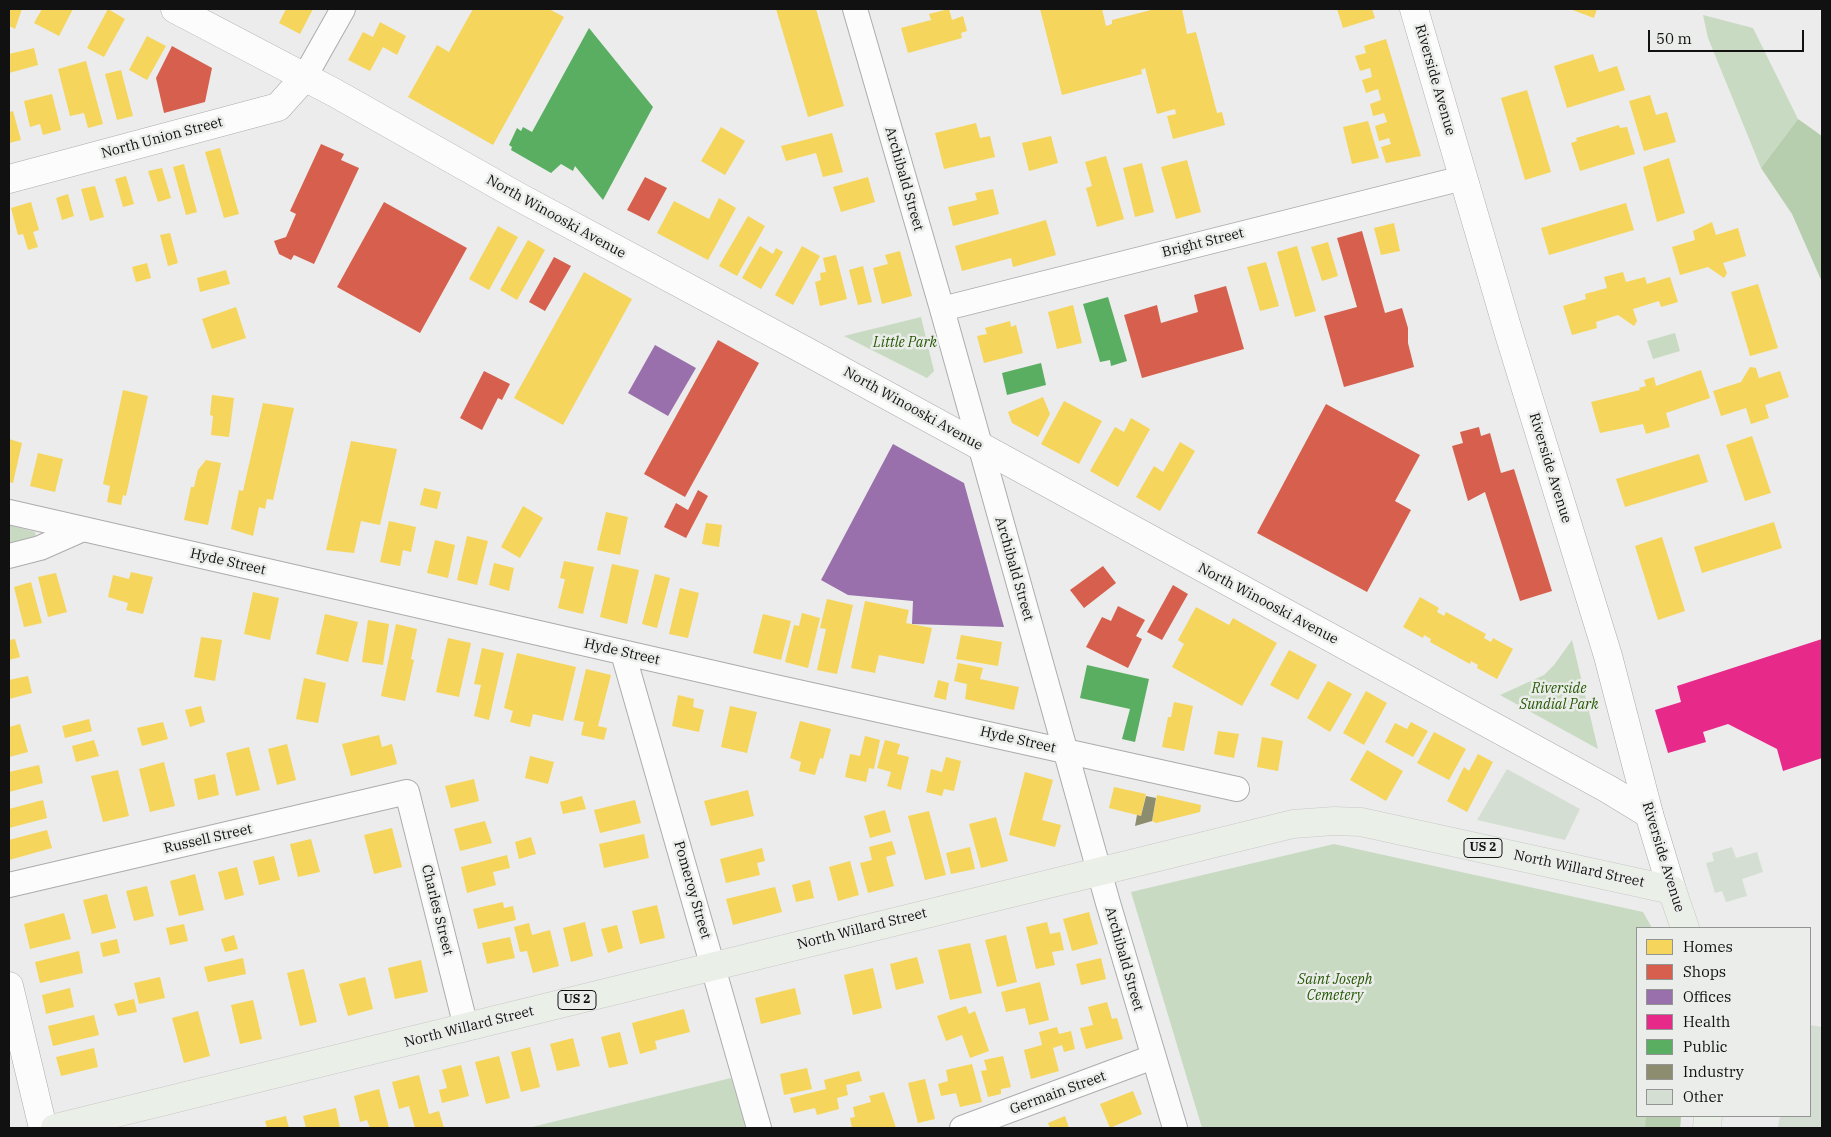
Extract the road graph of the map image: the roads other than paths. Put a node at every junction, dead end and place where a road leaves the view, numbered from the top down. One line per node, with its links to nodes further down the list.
1 (175, 9): 5 (main road, North Winooski Avenue)
2 (343, 9): 5 (street)
3 (855, 9): 8 (street, Archibald Street)
4 (1414, 9): 6 (main road, Riverside Avenue)
5 (304, 78): 7 (main road, North Union Street); 9 (main road, North Winooski Avenue)
6 (1463, 178): 8 (street, Bright Street); 17 (main road, Riverside Avenue)
7 (9, 179)
8 (942, 309): 9 (street, Archibald Street)
9 (980, 446): 14 (street, Archibald Street); 17 (main road, North Winooski Avenue)
10 (9, 512): 11 (street, Hyde Street)
11 (83, 529): 12 (street); 13 (street, Hyde Street)
12 (9, 556)
13 (623, 652): 14 (street, Hyde Street); 22 (street, Pomeroy Street)
14 (1065, 751): 15 (street, Hyde Street); 18 (street, Archibald Street)
15 (1237, 789)
16 (407, 792): 19 (street, Russell Street); 24 (street, Charles Street)
17 (1649, 814): 20 (main road, Riverside Avenue)
18 (1099, 872): 20 (main road, North Willard Street / US 2); 22 (main road, North Willard Street / US 2); 25 (street, Archibald Street)
19 (9, 885)
20 (1672, 890): 21 (main road, Riverside Avenue)
21 (1685, 927)
22 (714, 966): 24 (main road, North Willard Street / US 2); 28 (street, Pomeroy Street)
23 (9, 986): 26 (main road)
24 (466, 1028): 27 (main road, North Willard Street / US 2)
25 (1153, 1058): 29 (street, Germain Street); 30 (street, Archibald Street)
26 (43, 1128)
27 (56, 1128)
28 (759, 1128)
29 (962, 1128)
30 (1175, 1128)

